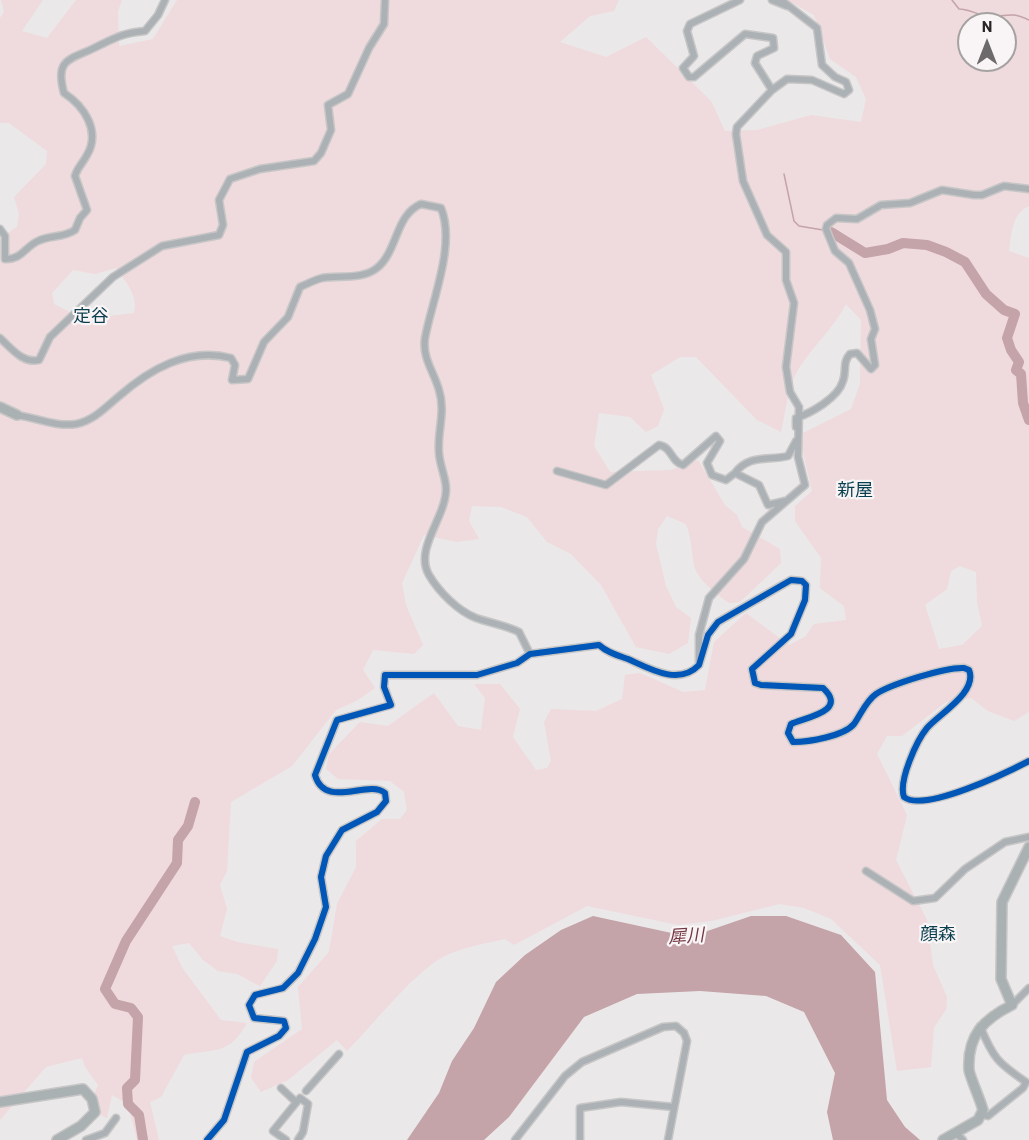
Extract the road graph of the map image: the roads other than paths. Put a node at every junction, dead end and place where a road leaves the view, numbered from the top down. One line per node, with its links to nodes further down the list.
1 (165, 0): 9 (street)
2 (385, 0): 10 (street)
3 (740, 0): 7 (street)
4 (772, 0): 6 (street)
5 (781, 0): 6 (street)
6 (787, 6): 7 (street)
7 (772, 90): 13 (street)
8 (1029, 189): 13 (street)
9 (0, 228)
10 (0, 338)
11 (0, 407): 12 (street)
12 (17, 415): 17 (street)
13 (800, 417): 15 (street); 16 (street)
14 (557, 471): 15 (street)
15 (735, 473): 16 (street)
16 (789, 500): 18 (street)
17 (530, 654): 18 (street); 36 (street)
18 (699, 665): 19 (street)
19 (1029, 761)
20 (1029, 837): 22 (street)
21 (1029, 847): 24 (street)
22 (867, 871)
23 (1029, 988): 24 (street)
24 (1012, 1005): 25 (street)
25 (980, 1026): 31 (street); 31 (street)
26 (339, 1054): 28 (street)
27 (281, 1088): 28 (street)
28 (301, 1101): 37 (street); 38 (street)
29 (0, 1102): 34 (street)
30 (674, 1107): 39 (street); 40 (street); 41 (street)
31 (981, 1114): 33 (street)
32 (116, 1118): 35 (street)
33 (955, 1132): 42 (street); 43 (street)
34 (57, 1140)
35 (86, 1140)
36 (207, 1140)
37 (286, 1140)
38 (298, 1140)
39 (515, 1140)
40 (580, 1140)
41 (668, 1140)
42 (943, 1140)
43 (963, 1140)

